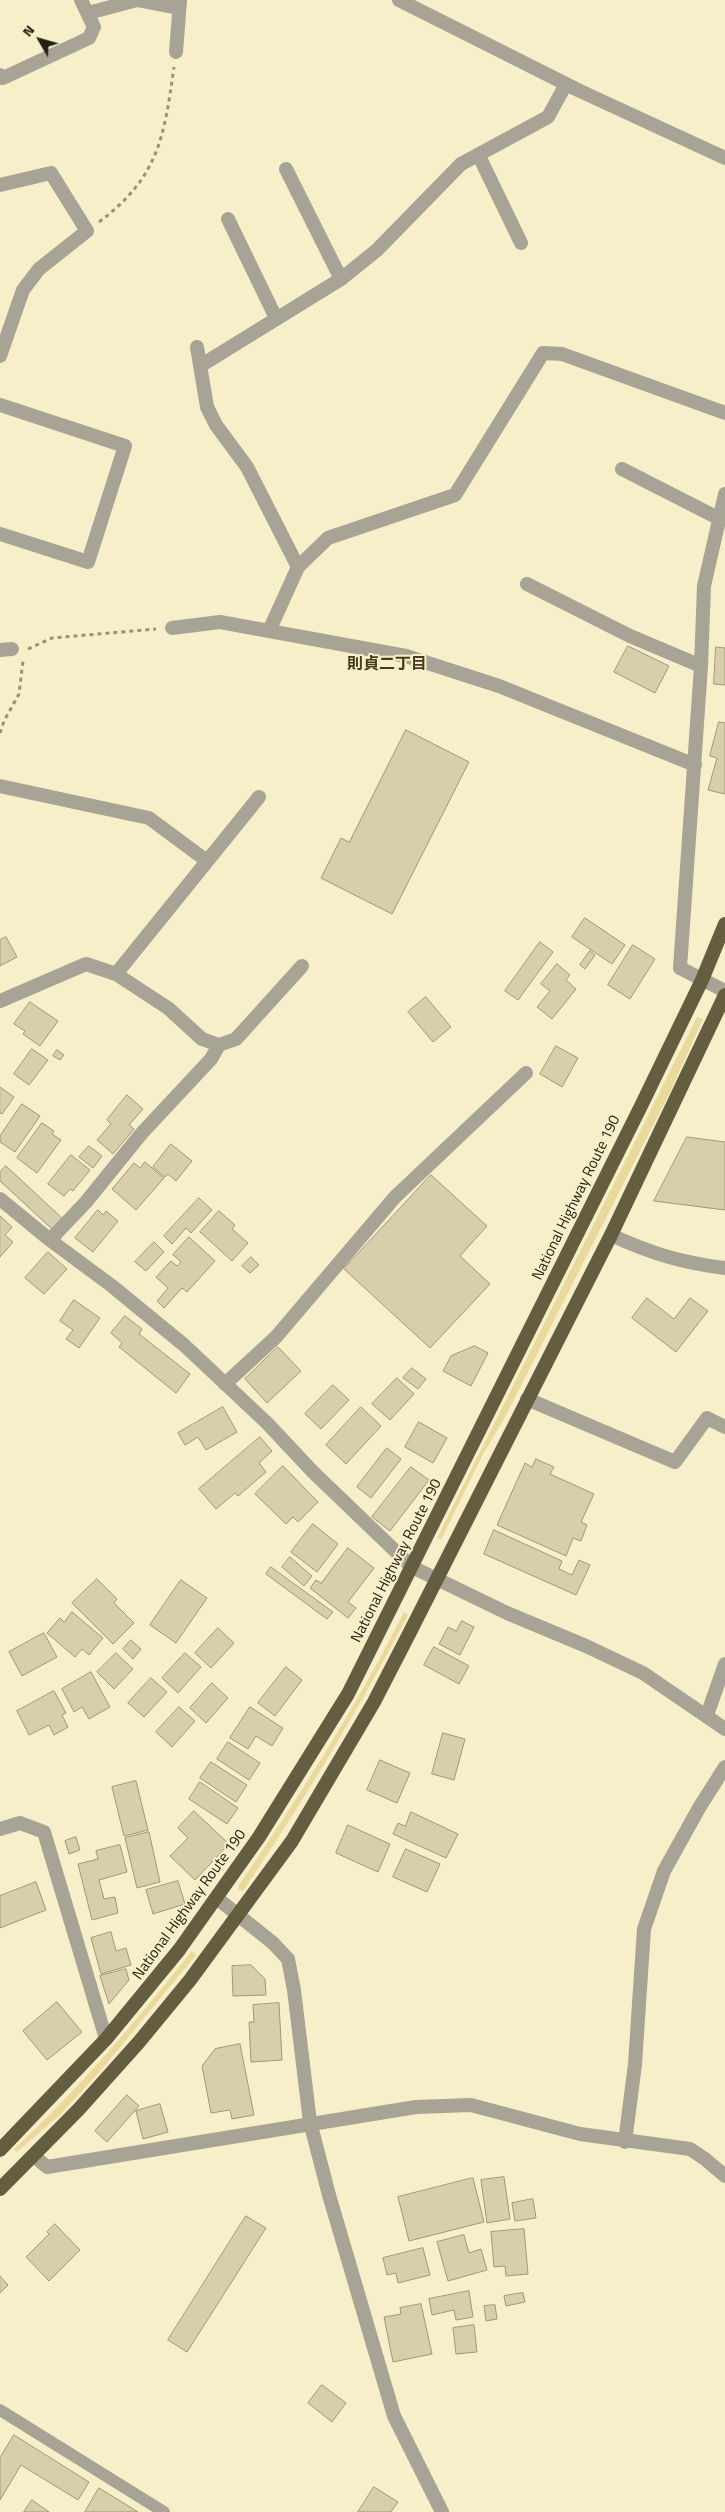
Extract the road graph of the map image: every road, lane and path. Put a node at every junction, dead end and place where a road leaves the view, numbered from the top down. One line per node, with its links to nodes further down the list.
1 (81, 0): 4 (street)
2 (399, 0): 7 (street)
3 (179, 4): 4 (street); 5 (street)
4 (88, 13): 6 (street)
5 (176, 52): 13 (path)
6 (0, 75)
7 (566, 84): 8 (street); 9 (street)
8 (479, 156): 14 (street); 15 (street)
9 (725, 158)
10 (286, 169): 15 (street)
11 (0, 185): 13 (street)
12 (228, 219): 16 (street)
13 (87, 231): 18 (street)
14 (521, 243)
15 (340, 280): 16 (street)
16 (276, 318): 19 (street)
17 (196, 346): 19 (street)
18 (1, 350)
19 (200, 366): 26 (street)
20 (0, 405): 25 (street)
21 (725, 413): 26 (street)
22 (622, 468): 24 (street)
23 (725, 494): 24 (street)
24 (718, 518): 30 (street)
25 (0, 534)
26 (298, 567): 29 (street)
27 (527, 584): 30 (street)
28 (172, 628): 29 (street); 31 (path)
29 (269, 631): 32 (street)
30 (701, 666): 32 (street)
31 (0, 733)
32 (695, 765): 39 (street)
33 (0, 786): 35 (street)
34 (259, 797): 35 (street)
35 (207, 861): 38 (street)
36 (725, 924): 39 (highway, National Highway Route 190)
37 (302, 966): 43 (street)
38 (116, 974): 42 (street); 43 (street)
39 (702, 980): 40 (street); 52 (highway, National Highway Route 190)
40 (725, 991)
41 (725, 995): 46 (highway)
42 (0, 1001)
43 (219, 1045): 47 (street)
44 (526, 1073): 49 (street)
45 (0, 1199): 47 (street)
46 (611, 1235): 48 (street); 50 (highway)
47 (50, 1240): 49 (street)
48 (725, 1268)
49 (225, 1384): 52 (street)
50 (527, 1399): 51 (street); 53 (highway)
51 (725, 1427)
52 (412, 1567): 53 (street); 59 (highway, National Highway Route 190)
53 (436, 1578): 55 (street); 60 (highway)
54 (725, 1664): 55 (street)
55 (707, 1715): 56 (street)
56 (725, 1729)
57 (725, 1767): 63 (street)
58 (0, 1830): 61 (street)
59 (218, 1899): 60 (street); 61 (highway, National Highway Route 190)
60 (238, 1915): 62 (street); 65 (highway)
61 (106, 2039): 64 (highway, National Highway Route 190)
62 (310, 2122): 63 (street); 65 (street); 70 (street)
63 (625, 2142): 66 (street)
64 (0, 2150)
65 (34, 2156): 67 (highway)
66 (725, 2176)
67 (0, 2189)
68 (0, 2410): 69 (lane)
69 (164, 2512)
70 (442, 2512)

